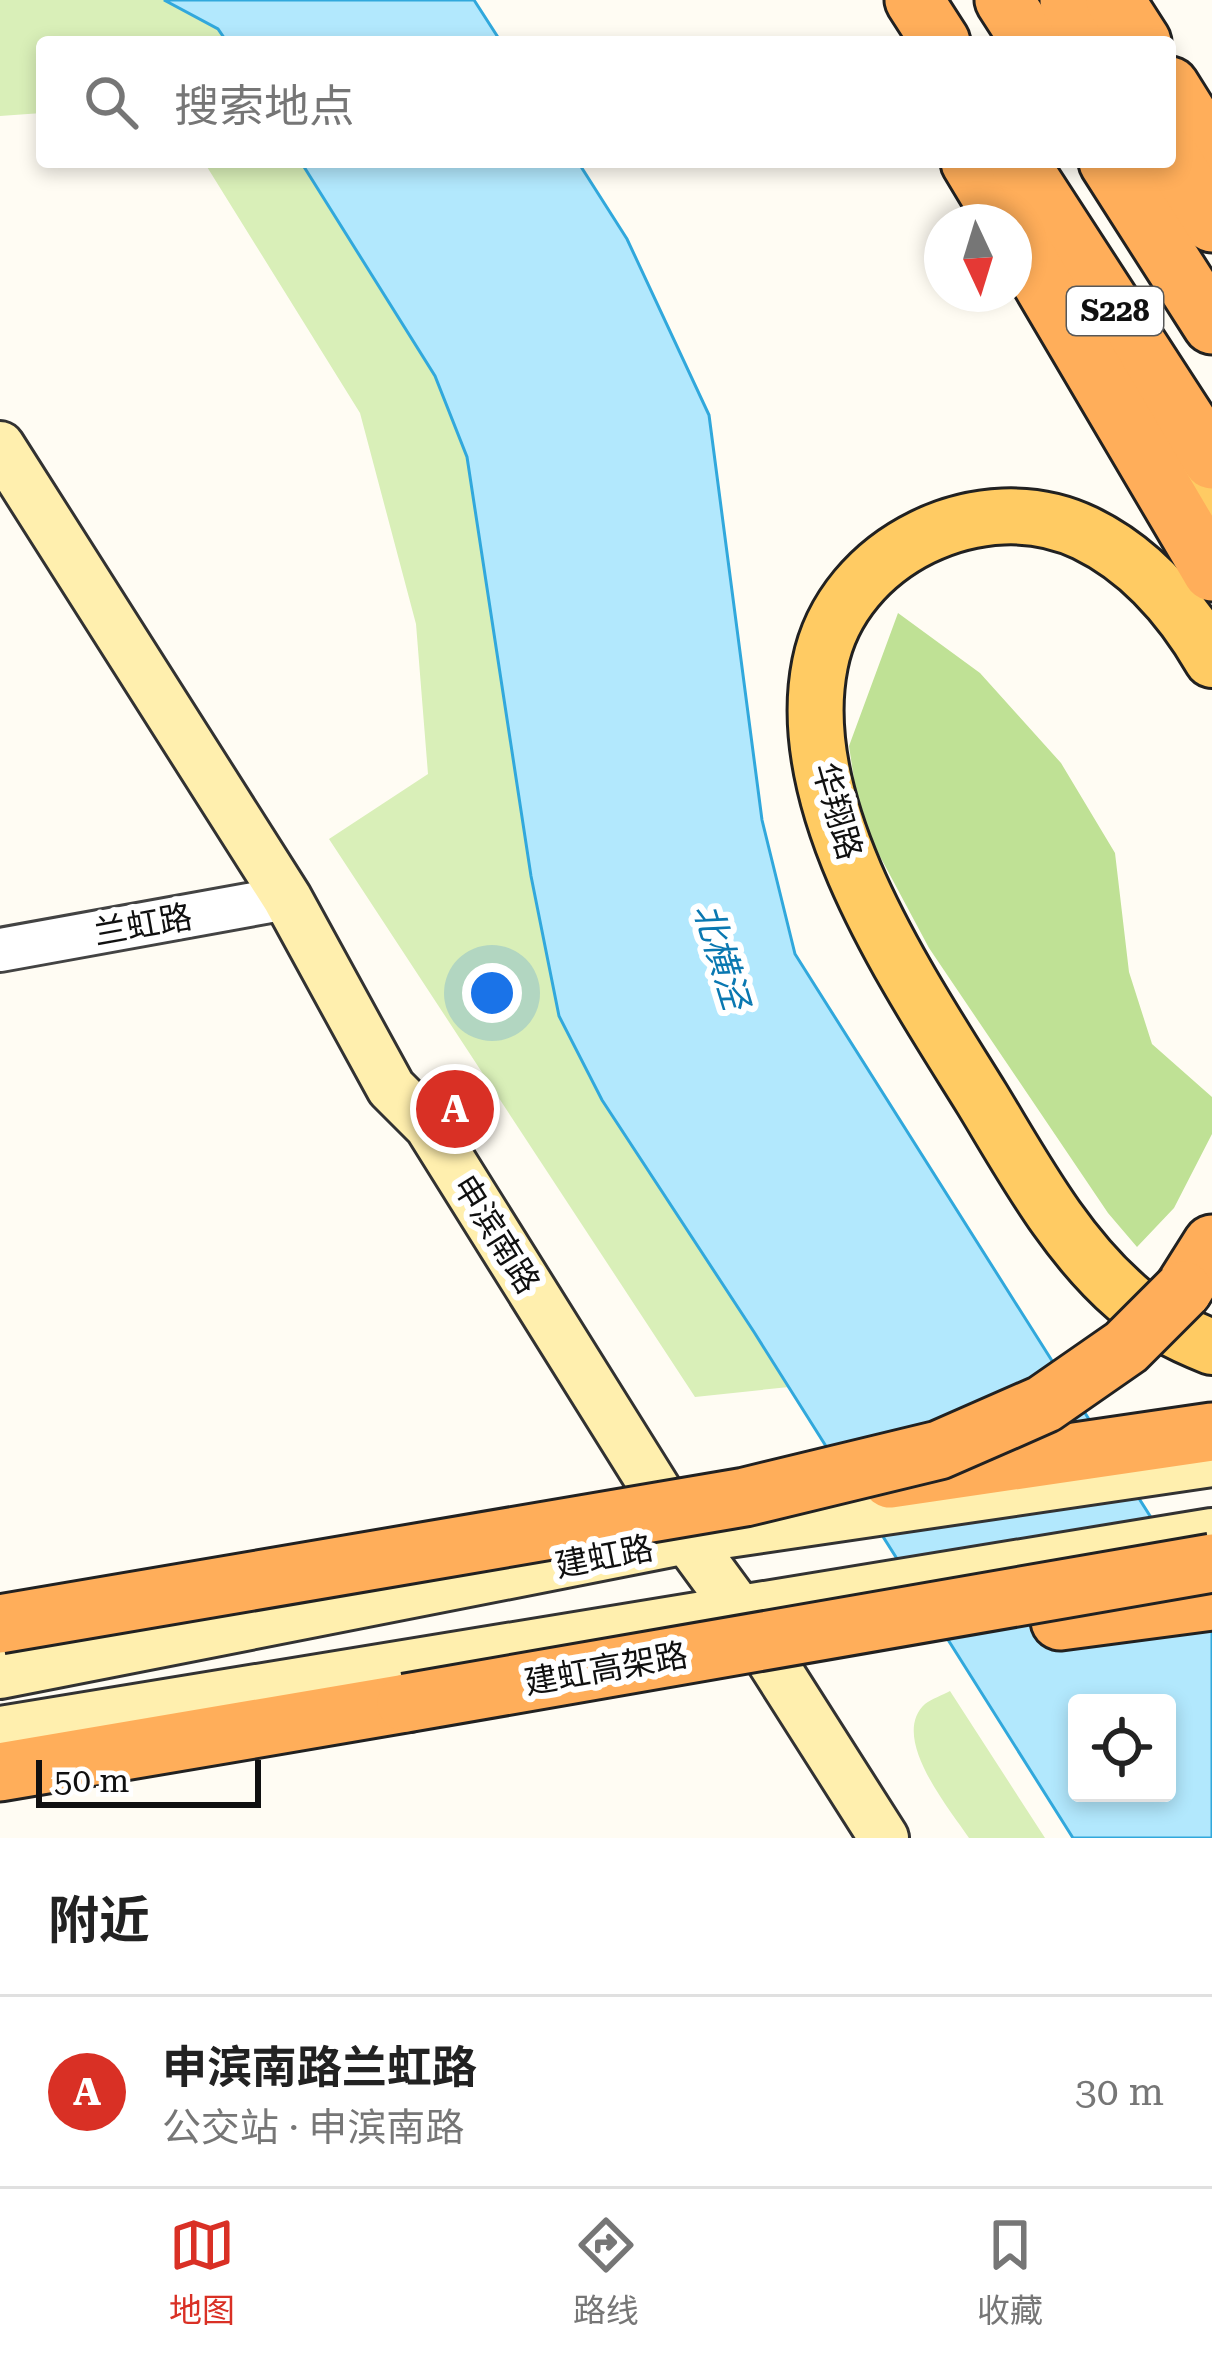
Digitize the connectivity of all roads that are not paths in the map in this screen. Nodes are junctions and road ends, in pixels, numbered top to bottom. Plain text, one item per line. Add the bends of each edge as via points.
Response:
1 (875, 0) edge
2 (901, 0) edge
3 (914, 0) edge
4 (1008, 0) edge
5 (1069, 0) edge
6 (1115, 0) edge
7 (896, 36) edge
8 (923, 36) edge
9 (937, 36) edge
10 (1031, 36) edge
11 (1092, 36) edge
12 (1138, 36) edge
13 (1176, 96) edge
14 (1212, 153) edge
15 (1176, 167) edge
16 (974, 168) edge
17 (1005, 168) edge
18 (1023, 168) edge
19 (1112, 168) edge
20 (1123, 168) edge
21 (995, 204) edge
22 (1212, 224) edge
23 (1032, 272) edge
24 (1212, 301) edge
25 (1212, 325) edge
26 (0, 446) edge
27 (1212, 460) edge
28 (1212, 501) edge
29 (1203, 617) edge
30 (286, 898) junction
31 (0, 950) edge
32 (1202, 1265) edge
33 (1212, 1347) edge
34 (1212, 1432) edge
35 (1212, 1462) edge
36 (745, 1498) junction
37 (1212, 1533) edge
38 (687, 1539) junction
39 (1212, 1563) edge
40 (1212, 1600) edge
41 (739, 1610) junction
42 (0, 1624) edge
43 (0, 1674) edge
44 (406, 1703) junction
45 (0, 1732) edge
46 (0, 1772) edge
47 (884, 1838) edge

1 - 7 highway
2 - 8 main road
3 - 9 highway
4 - 10 highway
5 - 11 highway
6 - 12 highway
13 - 14 highway
15 - 22 highway
16 - 21 highway
17 - 28 main road
18 - 27 highway, S228
19 - 25 highway, S228
20 - 24 main road
23 - 29 highway
26 - 30 main road, 申滨南路
29 - 33 main road, 华翔路 via 1084,532 1033,519 974,519 935,529 860,583 836,619 816,698 824,771 846,851 896,959 1065,1230 1127,1298
30 - 31 street, 兰虹路
30 - 38 main road, 申滨南路 via 391,1088 429,1126
32 - 36 highway, bridge via 1126,1348 1045,1404 939,1450
34 - 36 highway, bridge
35 - 38 main road, 建虹路
36 - 42 highway, bridge
37 - 41 main road
38 - 41 main road, 申滨南路
38 - 43 main road, 建虹路
39 - 44 highway, 建虹高架路, bridge
40 - 44 highway, bridge via 860,1655
41 - 45 main road
41 - 47 main road, 申滨南路
44 - 46 highway, 建虹高架路

